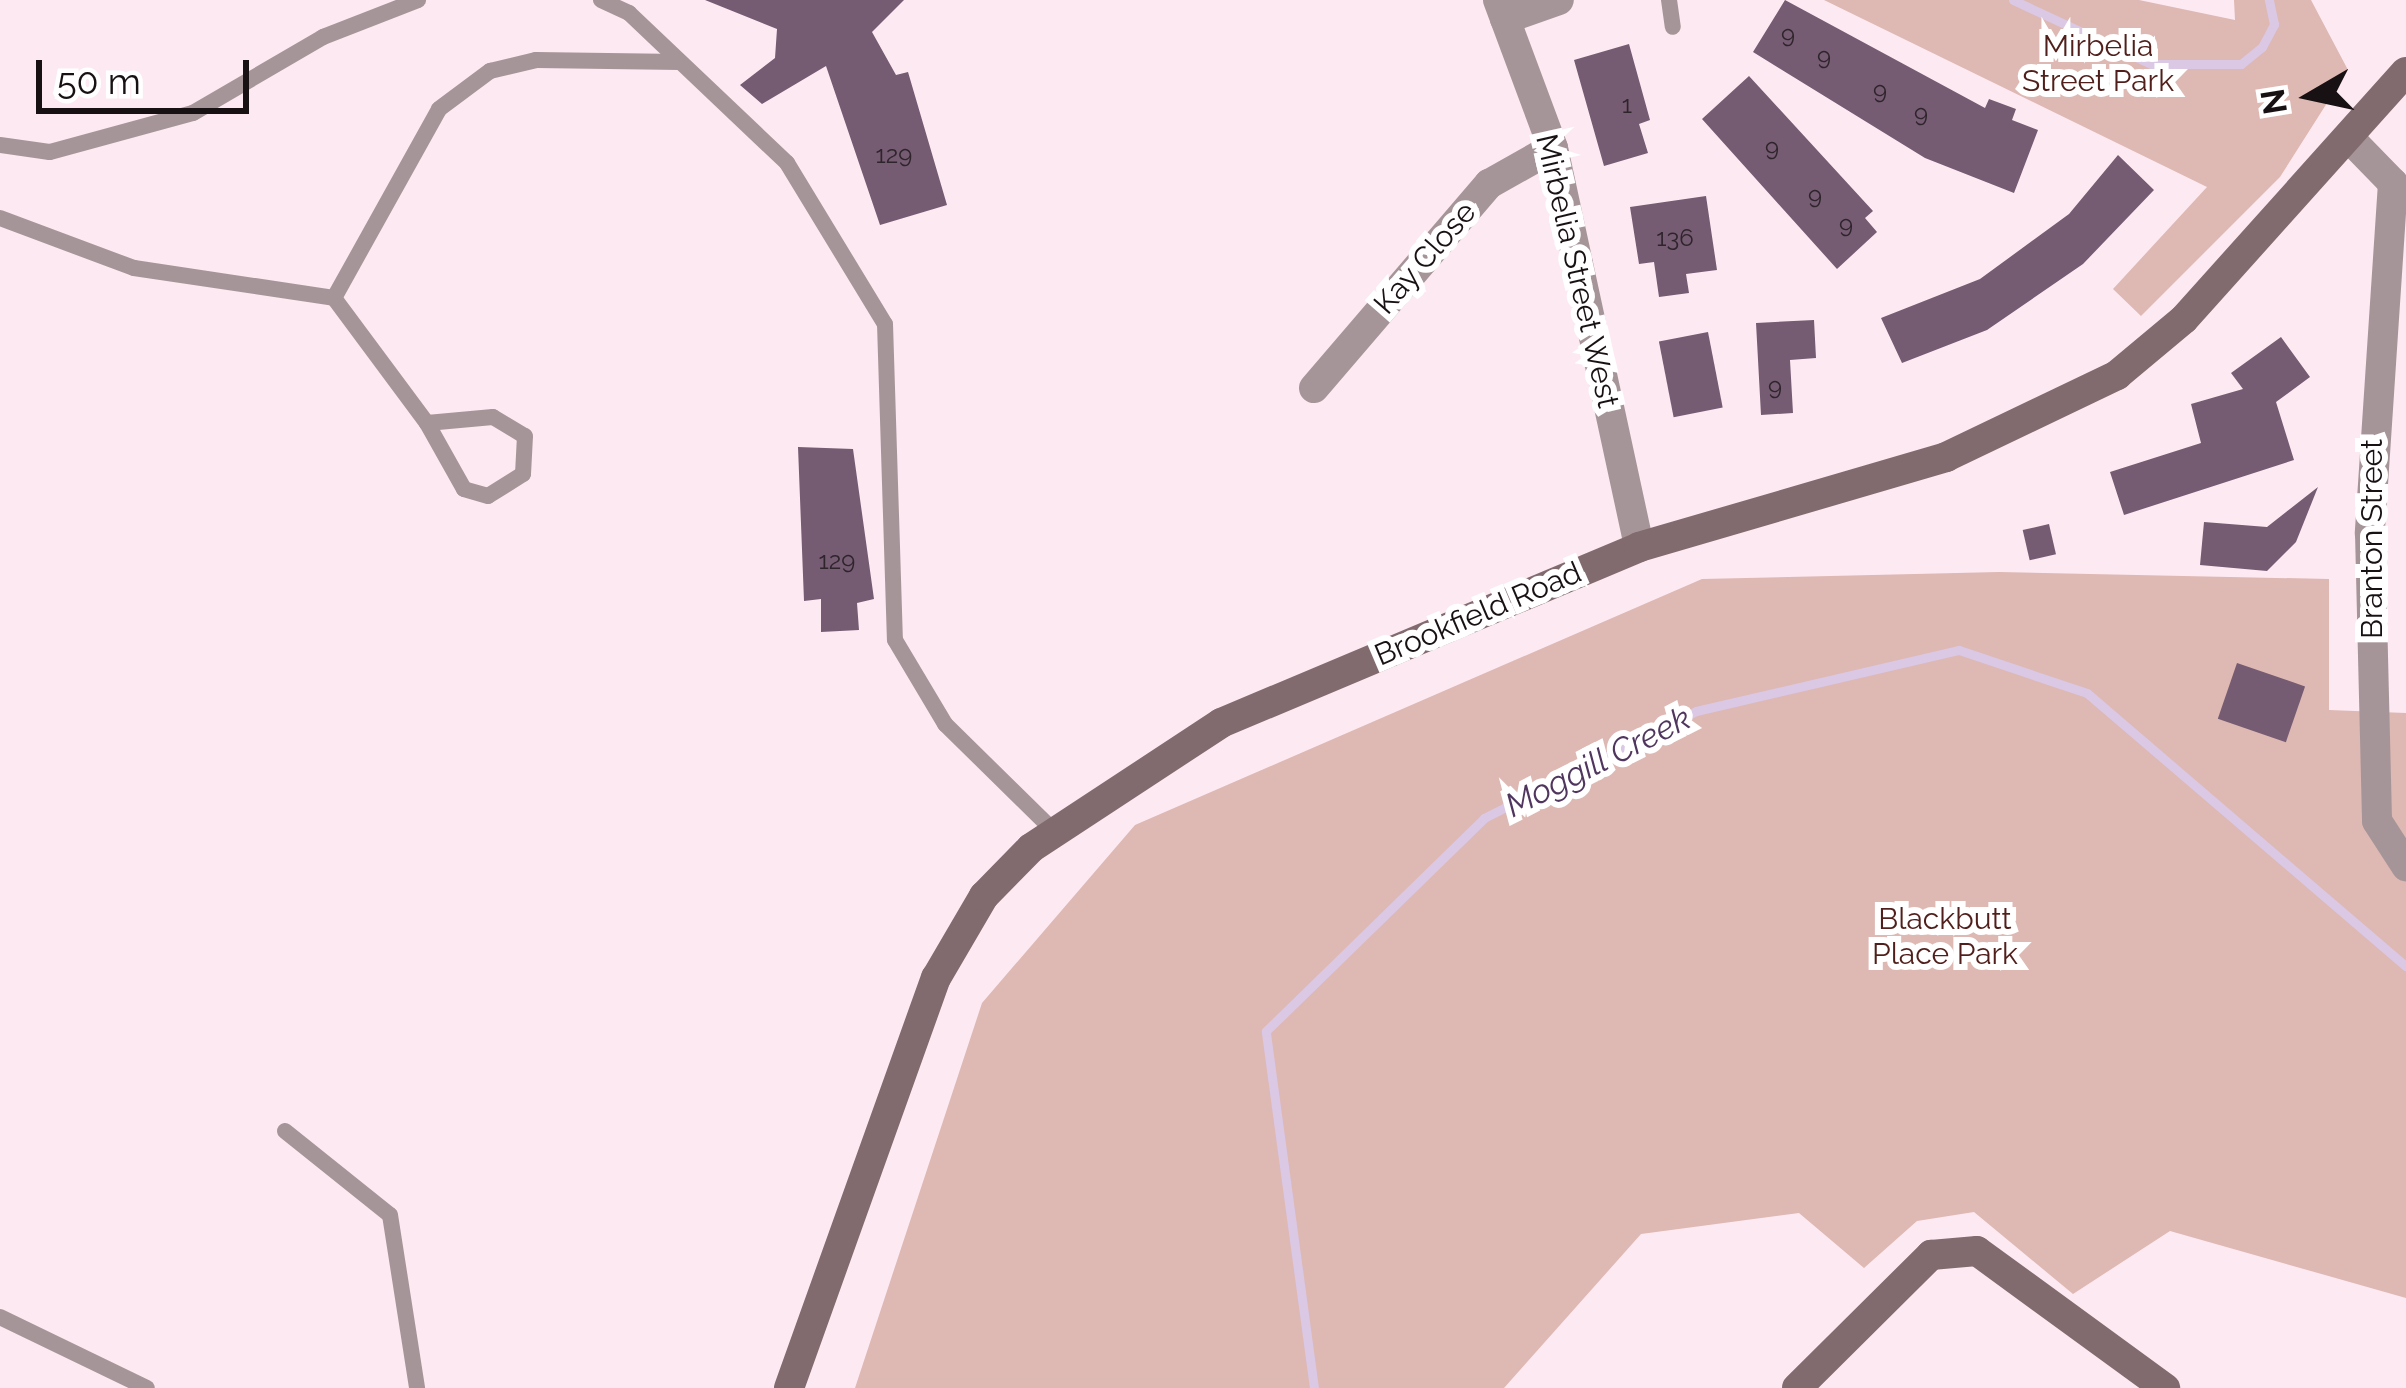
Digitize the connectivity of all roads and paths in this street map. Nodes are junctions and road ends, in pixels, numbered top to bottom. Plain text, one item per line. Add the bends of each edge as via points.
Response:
1 (418, 0) edge
2 (601, 0) edge
3 (1559, 0) edge
4 (1669, 0) edge
5 (1501, 10) edge
6 (1673, 27) dead end
7 (680, 62) junction
8 (2406, 72) edge
9 (2351, 140) junction
10 (0, 145) edge
11 (1553, 148) junction
12 (2400, 190) edge
13 (0, 218) edge
14 (334, 298) junction
15 (1314, 388) dead end
16 (427, 423) junction
17 (1639, 547) junction
18 (2406, 692) edge
19 (2374, 693) junction
20 (1054, 830) junction
21 (2406, 866) edge
22 (286, 1131) dead end
23 (0, 1317) edge
24 (147, 1388) edge
25 (417, 1388) edge
26 (790, 1388) edge
27 (1796, 1388) edge
28 (2165, 1388) edge

1 - 10 lane via 323,37 193,112 50,152
2 - 7 lane
3 - 5 street
4 - 6 lane
5 - 11 street, Mirbelia Street West
7 - 14 lane via 536,60 490,71 439,109
7 - 20 lane via 788,164 885,324 896,640 945,724
8 - 9 main road, Brookfield Road
9 - 12 street, Branton Street via 2387,168
9 - 17 main road, Brookfield Road via 2117,375 1946,457
11 - 15 street, Kay Close via 1490,184
11 - 17 street, Mirbelia Street West
12 - 19 street, Branton Street via 2370,451
13 - 14 lane via 134,268
14 - 16 lane
16 - 16 lane via 493,417 525,436 523,474 488,496 464,489
17 - 20 main road, Brookfield Road via 1221,723
18 - 19 street
19 - 21 street, Branton Street via 2377,821
20 - 26 main road, Brookfield Road via 984,896 936,977
22 - 25 lane via 390,1215
23 - 24 lane
27 - 28 main road via 1930,1255 1977,1251

